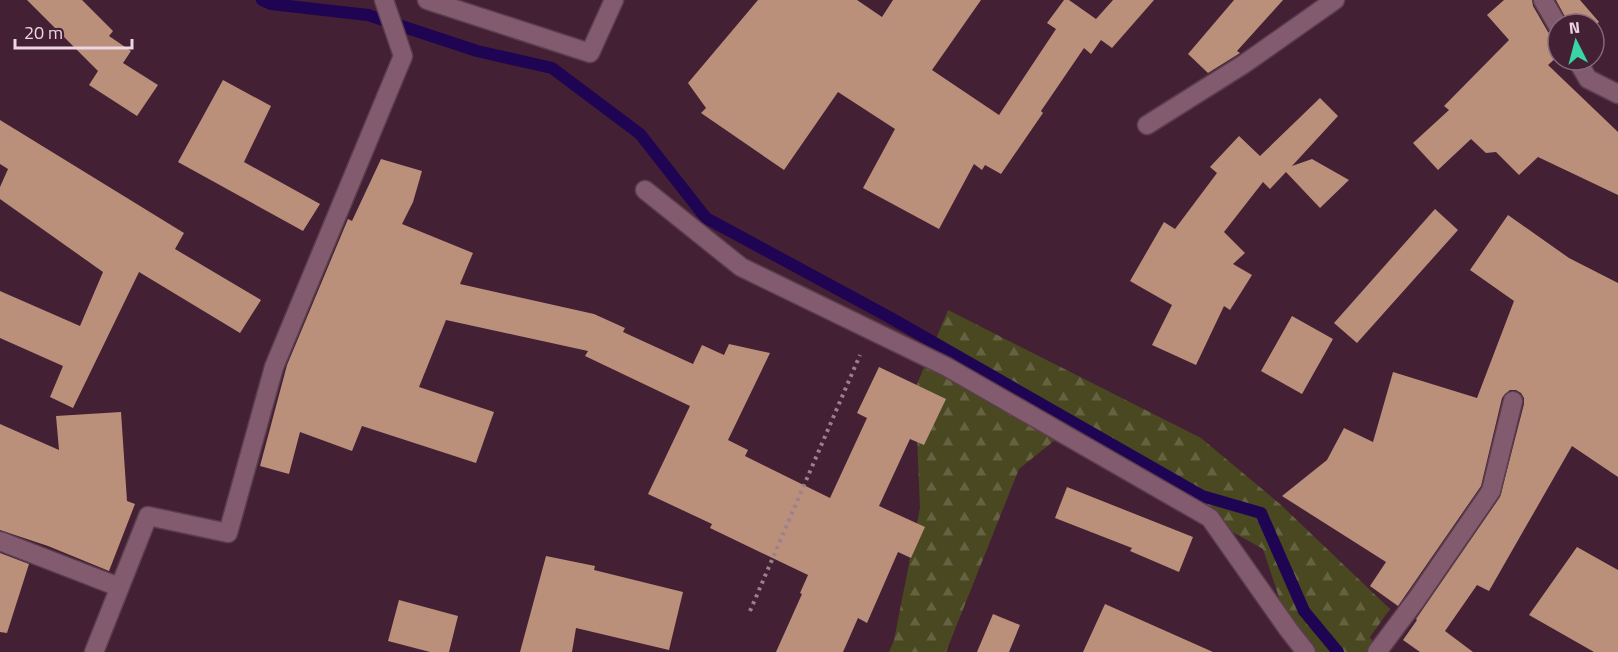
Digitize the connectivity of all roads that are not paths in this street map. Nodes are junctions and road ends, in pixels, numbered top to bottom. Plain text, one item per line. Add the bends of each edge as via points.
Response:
1 (384, 0) edge
2 (427, 0) edge
3 (614, 0) edge
4 (1335, 0) edge
5 (1584, 72) edge
6 (1618, 94) edge
7 (1147, 125) dead end
8 (645, 190) dead end
9 (1513, 401) dead end
10 (0, 541) edge
11 (119, 587) junction
12 (94, 652) edge
13 (1306, 652) edge
14 (1377, 652) edge

1 - 11 street via 403,56 274,367 228,533 148,516
2 - 3 street via 590,53
4 - 7 street
5 - 6 street via 1588,79
8 - 13 street via 741,267 947,367 1210,518
9 - 14 street via 1491,491
10 - 11 street
11 - 12 street

